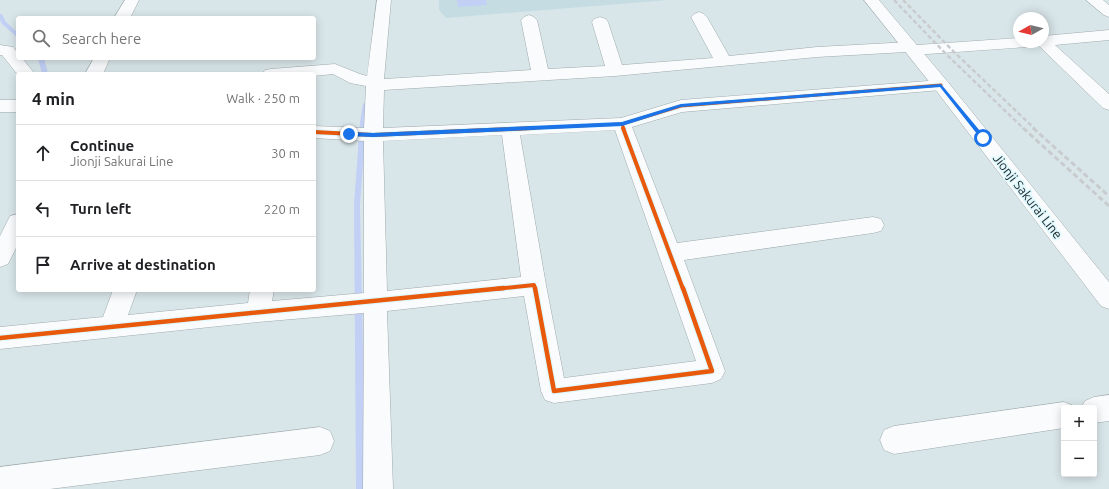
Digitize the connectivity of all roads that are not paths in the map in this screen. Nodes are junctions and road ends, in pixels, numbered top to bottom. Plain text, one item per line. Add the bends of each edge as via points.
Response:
1 (132, 0) edge
2 (384, 0) edge
3 (871, 0) edge
4 (1093, 0) edge
5 (1109, 12) edge
6 (123, 16) edge
7 (699, 17) dead end
8 (529, 20) dead end
9 (600, 22) dead end
10 (1109, 34) edge
11 (1049, 40) edge
12 (1013, 43) edge
13 (1049, 47) edge
14 (912, 49) junction
15 (0, 50) edge
16 (101, 60) edge
17 (723, 61) junction
18 (615, 71) junction
19 (24, 72) edge
20 (95, 72) edge
21 (297, 72) edge
22 (541, 75) junction
23 (370, 82) junction
24 (941, 86) junction
25 (1109, 104) edge
26 (0, 106) edge
27 (16, 106) edge
28 (622, 124) junction
29 (510, 129) junction
30 (316, 132) edge
31 (363, 135) junction
32 (873, 225) dead end
33 (16, 226) edge
34 (670, 253) junction
35 (0, 258) edge
36 (534, 285) junction
37 (124, 292) edge
38 (1109, 299) edge
39 (260, 301) edge
40 (364, 303) junction
41 (112, 327) junction
42 (0, 338) edge
43 (1109, 408) edge
44 (1097, 410) edge
45 (1061, 415) edge
46 (894, 440) dead end
47 (320, 441) dead end
48 (0, 481) edge
49 (378, 489) edge

1 - 6 street
2 - 23 street
3 - 14 street, Jionji Sakurai Line
4 - 5 street
7 - 17 street
8 - 22 street
9 - 18 street
10 - 11 street
12 - 14 street
13 - 25 street
14 - 17 street via 817,52
14 - 24 street, Jionji Sakurai Line
15 - 19 street via 8,50
16 - 20 street
17 - 18 street
18 - 22 street
21 - 23 street via 335,69
22 - 23 street
23 - 31 street
24 - 28 street via 681,106
24 - 38 street, Jionji Sakurai Line
26 - 27 street
28 - 29 street
28 - 34 street
29 - 31 street
29 - 36 street
30 - 31 street
31 - 40 street
32 - 34 street
33 - 35 street
34 - 36 street via 712,371 554,391
36 - 40 street
37 - 41 street
39 - 40 street
39 - 41 street
40 - 49 street
41 - 42 street
43 - 44 street
45 - 46 street
47 - 48 street

